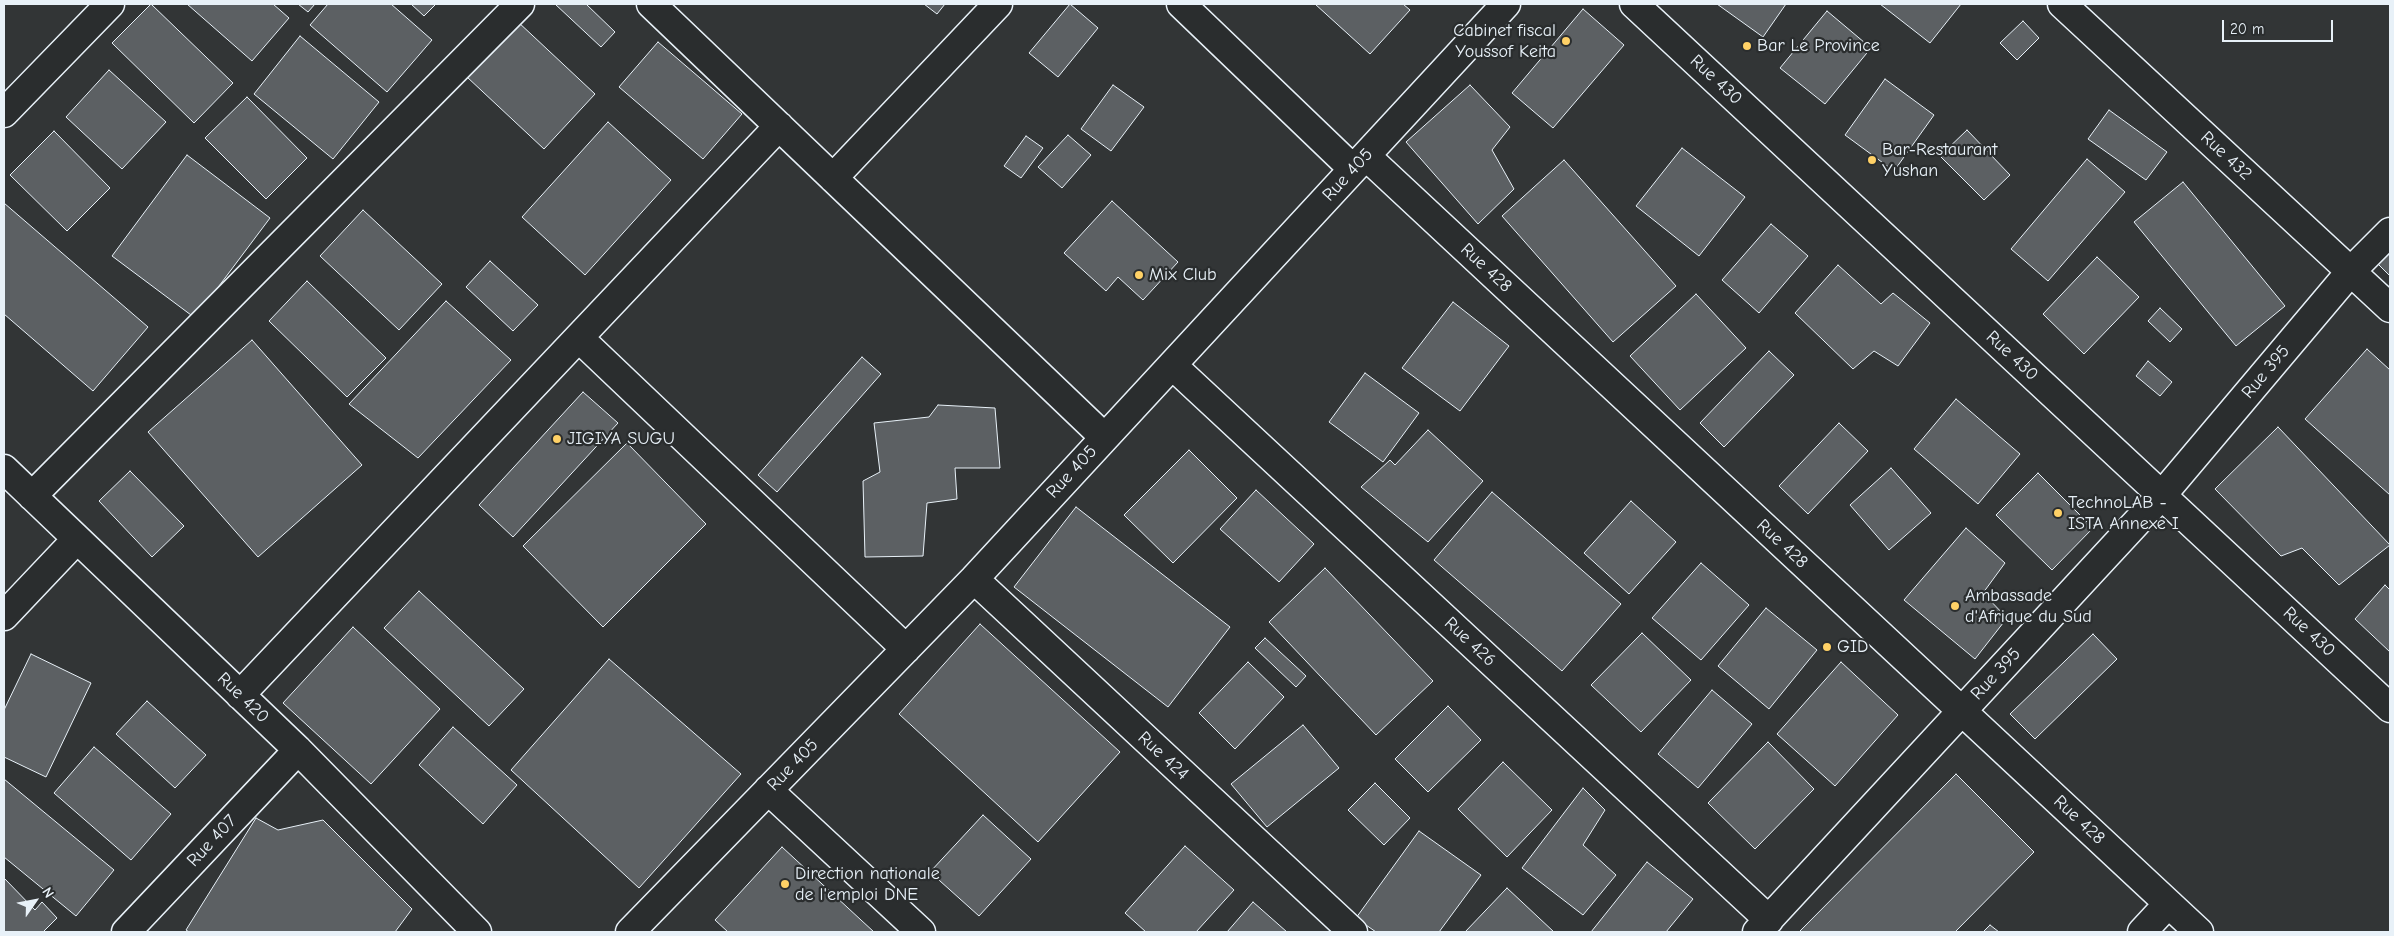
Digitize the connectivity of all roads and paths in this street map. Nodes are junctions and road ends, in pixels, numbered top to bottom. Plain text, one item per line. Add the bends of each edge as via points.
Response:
1 (110, 4) edge
2 (520, 4) edge
3 (651, 4) edge
4 (998, 4) edge
5 (1181, 4) edge
6 (1506, 4) edge
7 (1634, 4) edge
8 (2062, 4) edge
9 (4, 113) edge
10 (779, 126) junction
11 (1359, 162) junction
12 (833, 178) junction
13 (2390, 232) edge
14 (2351, 271) junction
15 (2390, 308) edge
16 (579, 338) junction
17 (1172, 365) junction
18 (1104, 437) junction
19 (4, 469) edge
20 (2162, 495) junction
21 (32, 496) junction
22 (77, 539) junction
23 (974, 579) junction
24 (4, 616) edge
25 (906, 649) junction
26 (240, 695) junction
27 (2390, 708) edge
28 (1962, 711) junction
29 (298, 750) junction
30 (768, 790) junction
31 (2168, 904) junction
32 (1763, 926) edge
33 (126, 932) edge
34 (477, 932) edge
35 (630, 932) edge
36 (920, 932) edge
37 (1353, 932) edge
38 (2142, 932) edge
39 (2199, 932) edge

1 - 9 street
2 - 21 street
3 - 10 street
4 - 12 street
5 - 11 street, Rue 428
6 - 11 street, Rue 405
7 - 20 street, Rue 430
8 - 14 street, Rue 432
10 - 12 street
10 - 16 street
11 - 17 street, Rue 405
11 - 28 street, Rue 428
12 - 18 street
13 - 14 street, Rue 395
14 - 15 street, Rue 432
14 - 20 street, Rue 395
16 - 25 street
16 - 26 street
17 - 18 street, Rue 405
17 - 32 street, Rue 426
18 - 23 street, Rue 405
19 - 21 street, Rue 420
20 - 27 street, Rue 430
20 - 28 street, Rue 395
21 - 22 street, Rue 420
22 - 24 street
22 - 26 street, Rue 420
23 - 25 street, Rue 405
23 - 37 street, Rue 424
25 - 30 street, Rue 405
26 - 29 street, Rue 420
28 - 31 street, Rue 428
28 - 32 street, Rue 395
29 - 33 street, Rue 407
29 - 34 street, Rue 420
30 - 35 street, Rue 405
30 - 36 street
31 - 38 street
31 - 39 street, Rue 428

